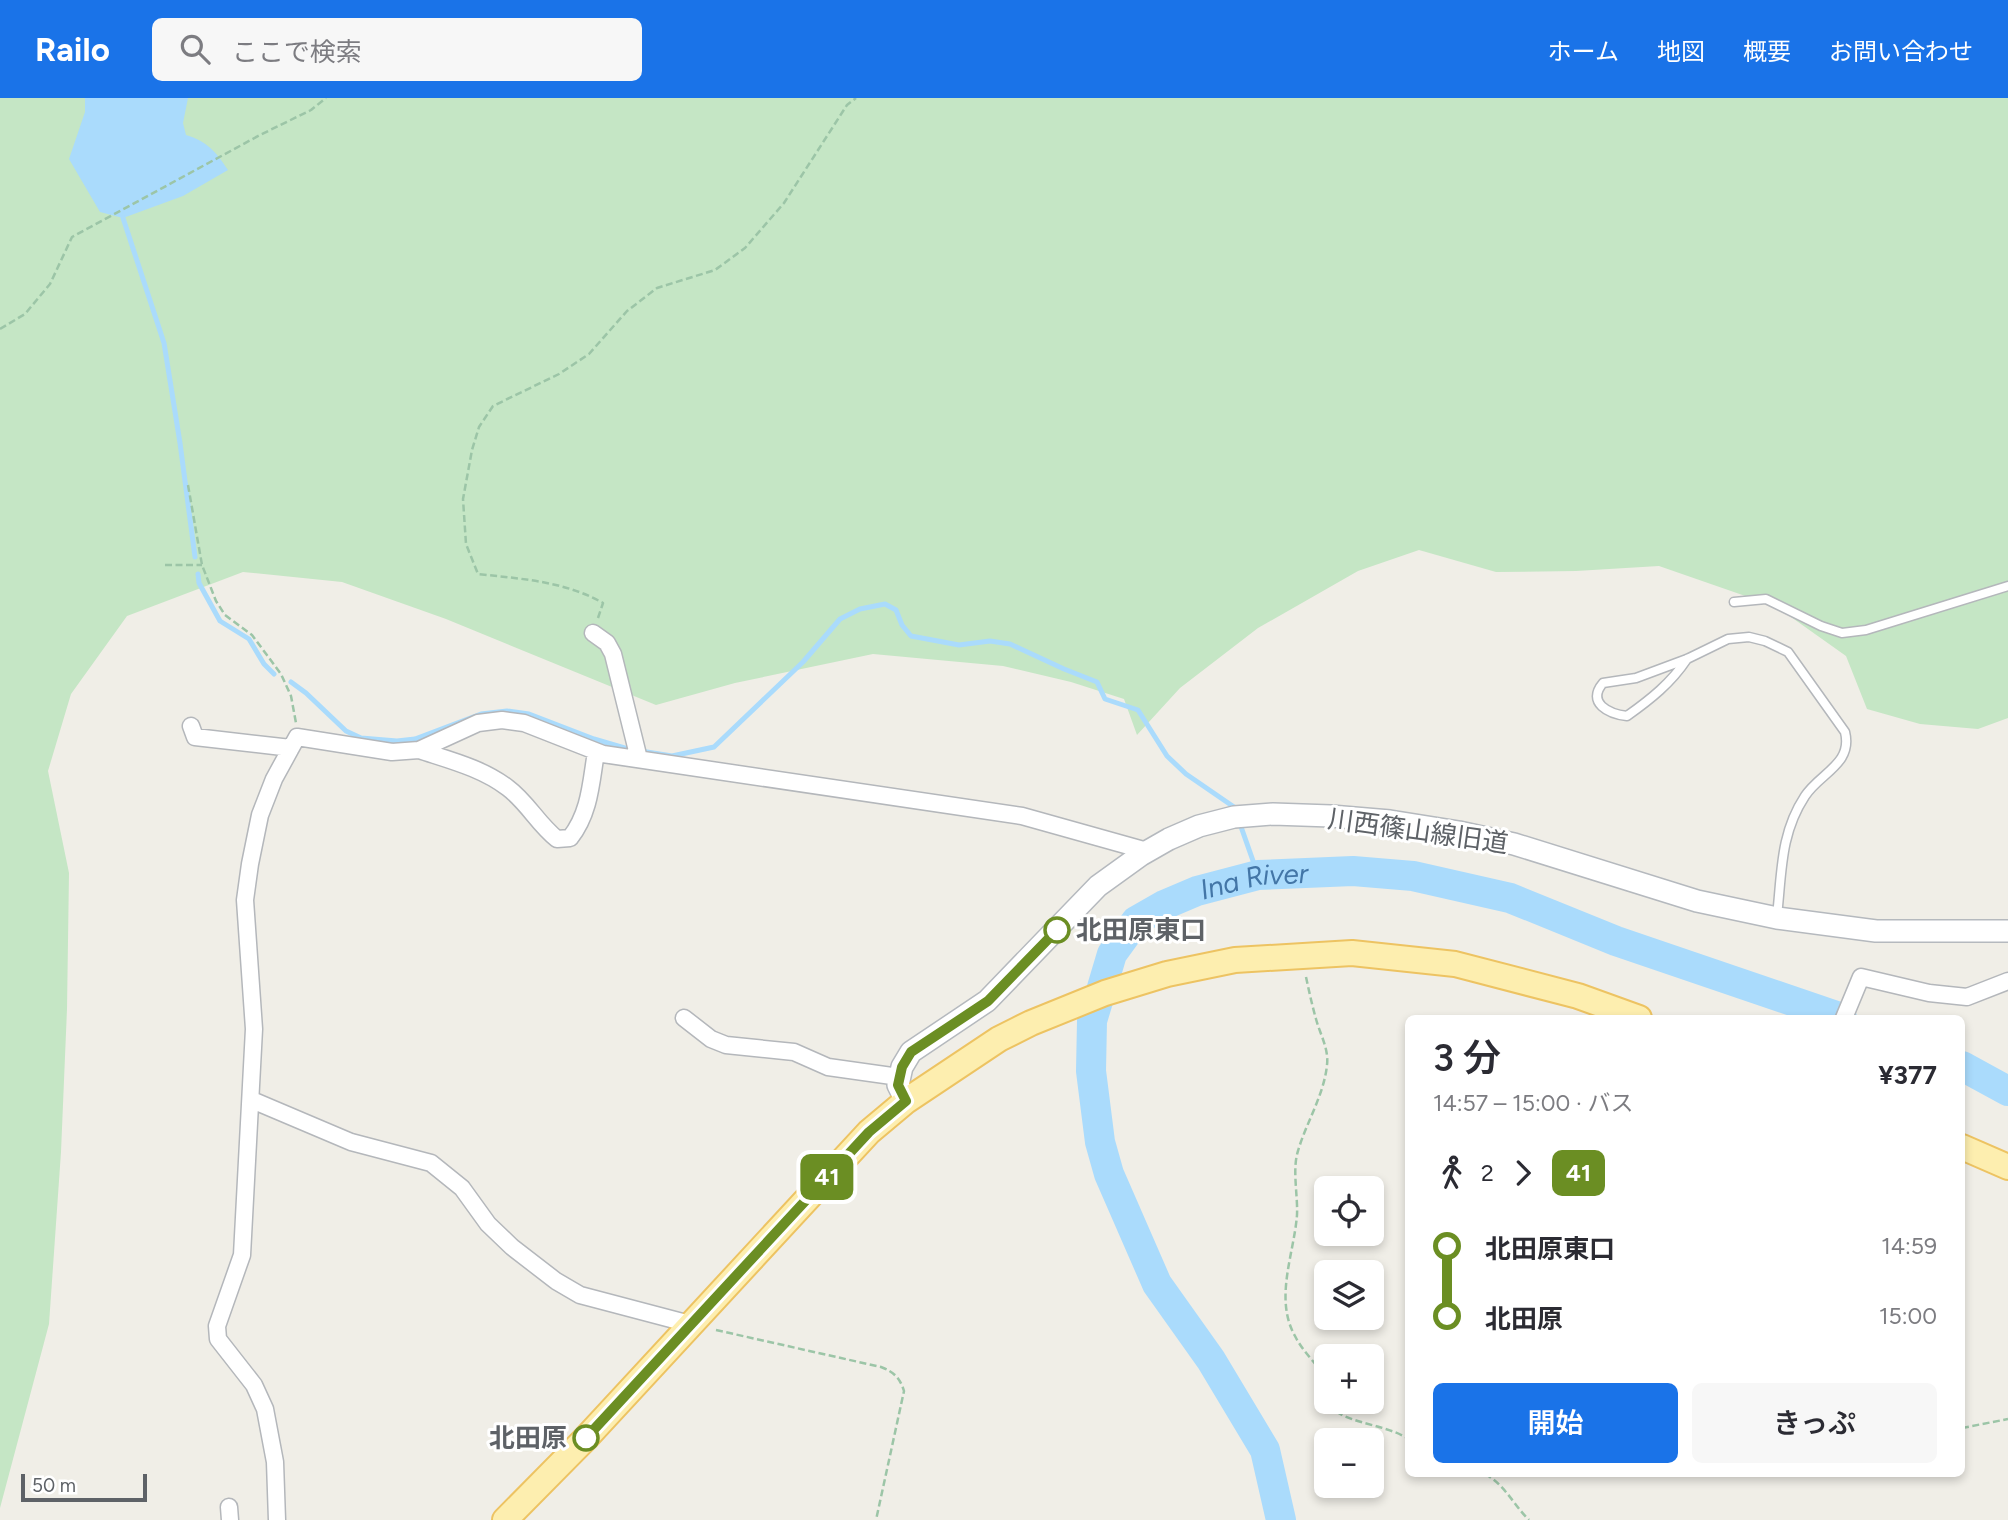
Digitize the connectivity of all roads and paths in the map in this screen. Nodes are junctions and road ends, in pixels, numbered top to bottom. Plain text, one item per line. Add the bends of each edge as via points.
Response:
1 (326, 98) edge
2 (856, 98) edge
3 (0, 329) edge
4 (188, 485) dead end
5 (166, 565) dead end
6 (202, 565) junction
7 (2008, 586) edge
8 (1734, 602) dead end
9 (593, 633) joint
10 (1687, 659) junction
11 (191, 726) dead end
12 (294, 742) junction
13 (419, 750) junction
14 (596, 752) junction
15 (637, 753) junction
16 (1147, 851) junction
17 (1777, 918) junction
18 (2008, 932) edge
19 (1306, 977) dead end
20 (2008, 981) edge
21 (1631, 1015) edge
22 (1845, 1015) edge
23 (684, 1018) dead end
24 (899, 1077) junction
25 (252, 1100) junction
26 (906, 1101) junction
27 (1965, 1148) edge
28 (2008, 1167) edge
29 (690, 1324) junction
30 (1314, 1361) edge
31 (1339, 1414) edge
32 (2008, 1419) edge
33 (1965, 1427) edge
34 (1405, 1437) edge
35 (1489, 1477) edge
36 (277, 1520) edge
37 (505, 1520) edge
38 (876, 1520) edge
39 (1529, 1520) edge

1 - 3 path via 72,237 50,284 25,314
2 - 9 path via 784,203 745,248 715,270 657,288 627,311 589,354 493,406 479,427 463,499 466,544 478,574 582,591 603,603
4 - 6 path
5 - 6 path
6 - 12 path via 225,615 252,635 287,686 292,696
7 - 8 lane via 1866,631 1842,633 1766,599
9 - 15 street via 613,654
10 - 10 lane via 1658,694 1627,716 1601,708 1597,690 1603,683 1636,678
10 - 17 lane via 1728,639 1765,641 1788,652 1845,732 1848,744 1839,764 1808,791 1794,812 1785,838
11 - 12 street via 195,737
12 - 13 street via 392,752
12 - 25 street via 260,815 245,900 254,1029
13 - 14 street via 478,723 502,720 524,723
13 - 14 street via 480,771 509,789 557,839 570,838 587,809
14 - 15 street
15 - 16 street via 1022,817
16 - 17 street, 川西篠山線旧道 via 1234,817 1273,814 1390,821 1514,844 1697,901
16 - 24 street, 川西篠山線旧道 via 1098,886 988,1001 911,1052
17 - 18 street, 川西篠山線旧道 via 1876,931
19 - 30 path via 1328,1064 1296,1155 1298,1194 1287,1318
20 - 22 street via 1967,997 1861,977
21 - 26 main road via 1578,996 1455,964 1352,953 1235,960 1105,993 1031,1023
23 - 24 street via 726,1045 794,1052 828,1067
24 - 26 street
25 - 29 street via 351,1142 431,1163 462,1188 512,1247 556,1281 580,1295
25 - 36 street via 242,1255 217,1326 218,1339 254,1385 265,1409 275,1462
26 - 29 main road via 869,1132
27 - 28 main road
29 - 37 main road
29 - 38 path via 881,1367 900,1380 904,1391
31 - 34 path
32 - 33 path
35 - 39 path

